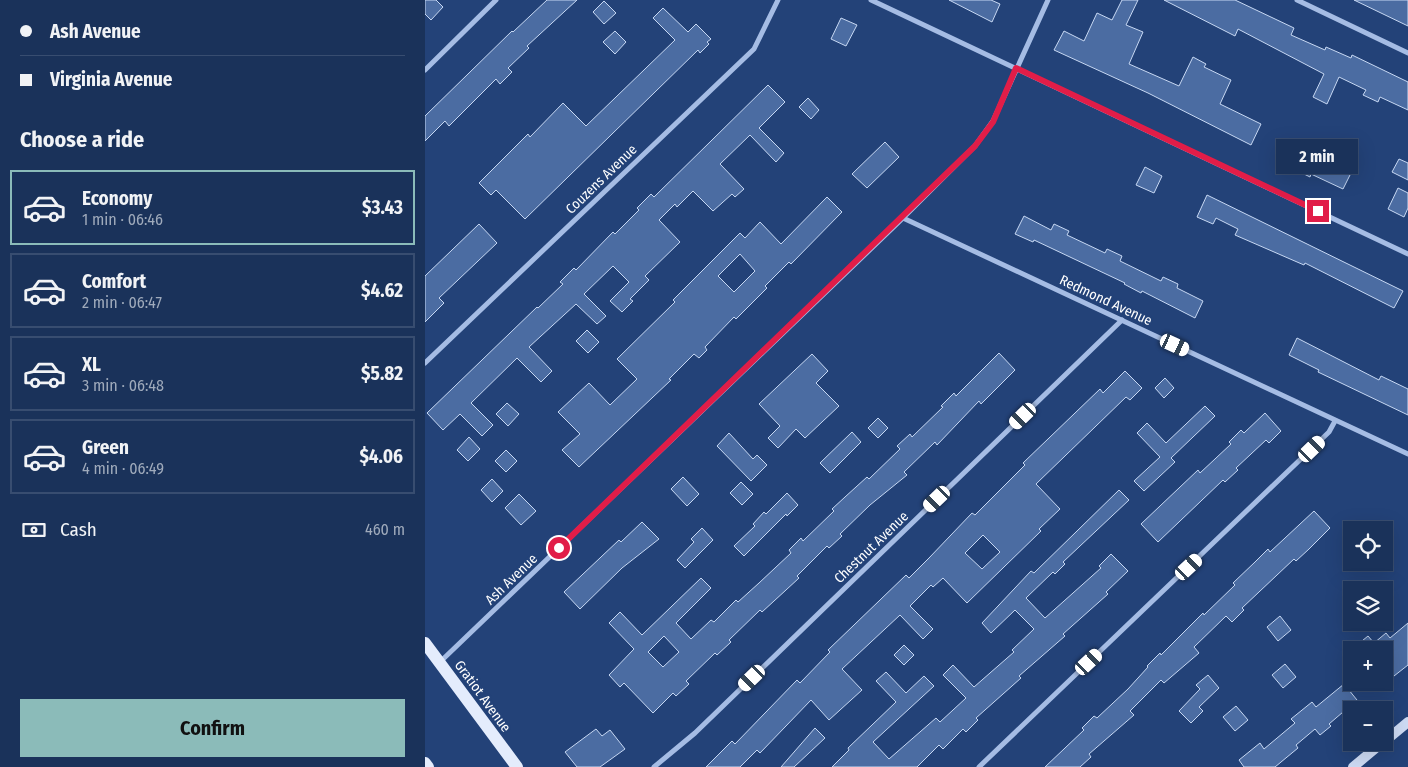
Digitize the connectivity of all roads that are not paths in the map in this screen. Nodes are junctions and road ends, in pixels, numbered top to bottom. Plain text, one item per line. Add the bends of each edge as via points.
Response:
1 (496, 0) edge
2 (777, 0) edge
3 (871, 0) edge
4 (1048, 0) edge
5 (1297, 0) edge
6 (1408, 53) edge
7 (1016, 68) junction
8 (425, 70) edge
9 (903, 218) junction
10 (1408, 254) edge
11 (1122, 320) junction
12 (425, 363) edge
13 (1335, 421) junction
14 (1408, 454) edge
15 (425, 643) edge
16 (439, 662) junction
17 (1408, 722) edge
18 (1393, 734) edge
19 (1372, 751) edge
20 (425, 763) edge
21 (428, 767) edge
22 (517, 767) edge
23 (654, 767) edge
24 (979, 767) edge
25 (1353, 767) edge

1 - 8 street
2 - 12 street, Couzens Avenue via 754,49
3 - 7 street
4 - 7 street, Ash Avenue
5 - 6 street
7 - 9 street, Ash Avenue via 993,122 975,146
7 - 10 street
9 - 11 street, Redmond Avenue
9 - 16 street, Ash Avenue
11 - 13 street, Redmond Avenue
11 - 23 street, Chestnut Avenue via 695,733
13 - 14 street, Redmond Avenue
13 - 24 street via 1329,432
15 - 16 main road, Gratiot Avenue
16 - 22 main road, Gratiot Avenue
17 - 18 street
19 - 25 street
20 - 21 main road

